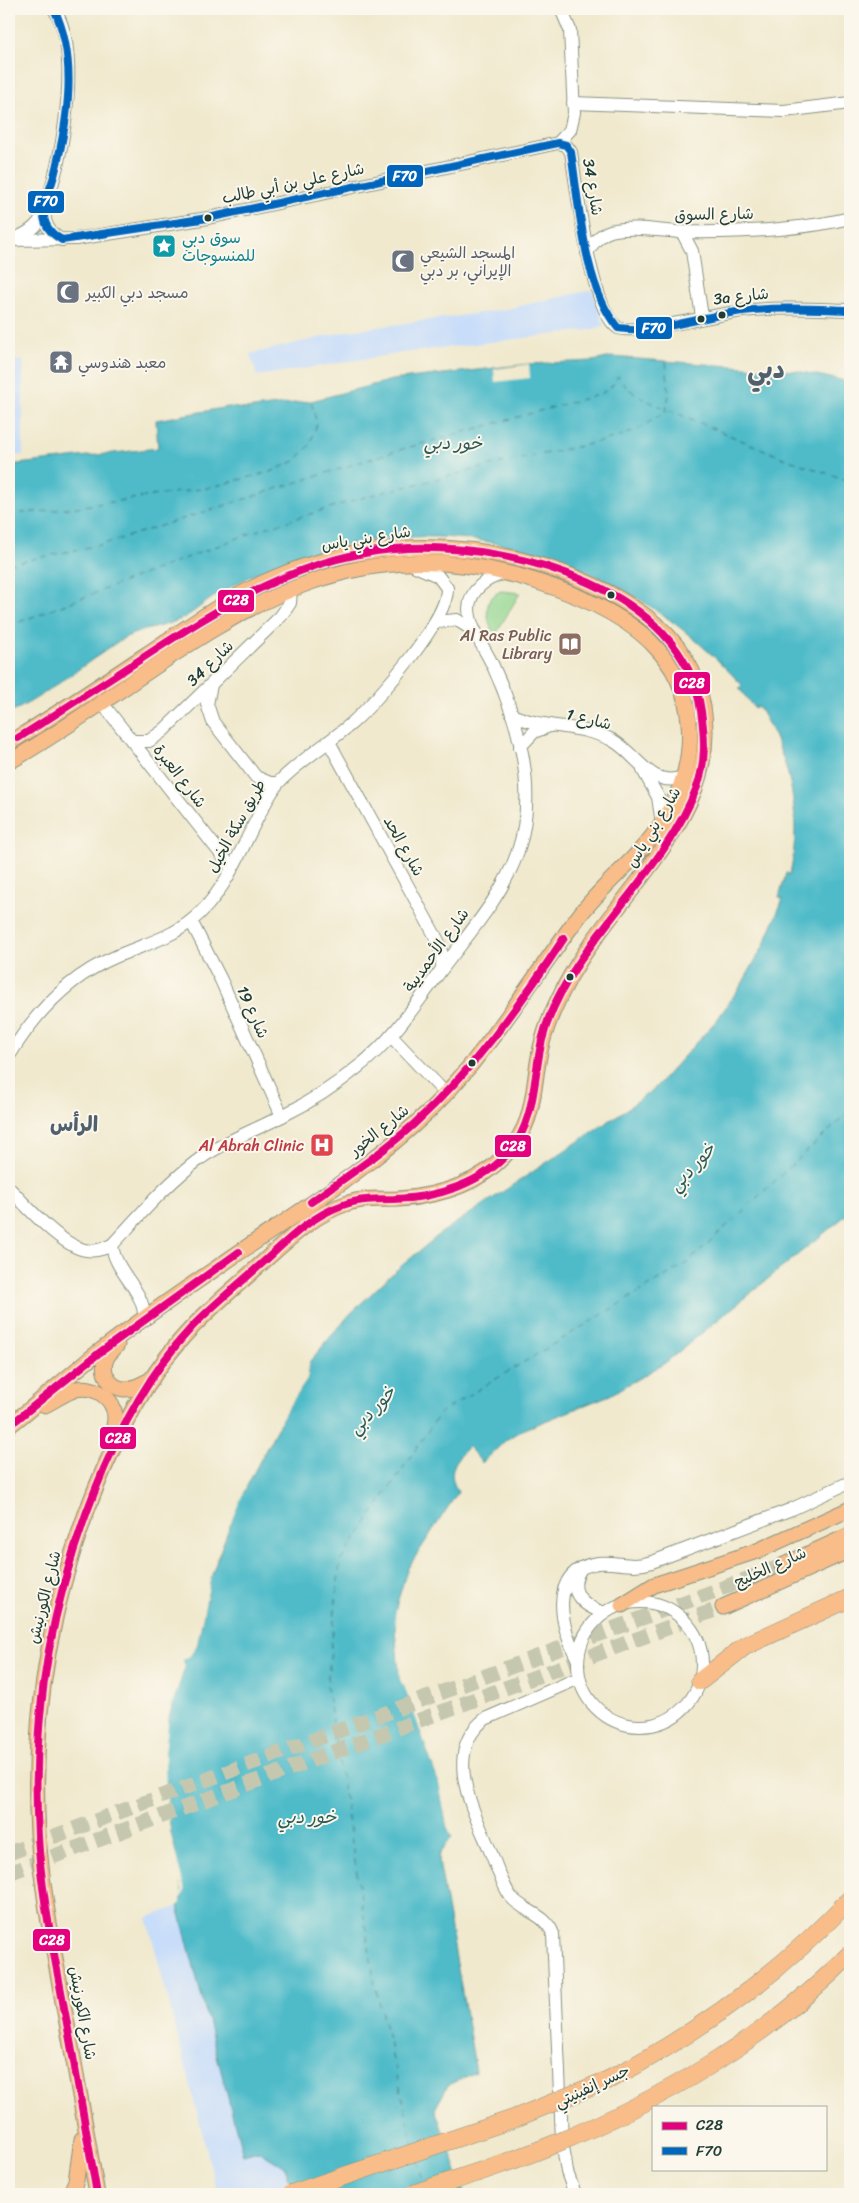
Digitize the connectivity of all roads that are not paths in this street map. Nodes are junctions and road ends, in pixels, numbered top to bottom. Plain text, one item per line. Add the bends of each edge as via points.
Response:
1 (54, 9) edge
2 (561, 9) edge
3 (573, 103) junction
4 (850, 104) edge
5 (558, 143) junction
6 (45, 207) junction
7 (850, 218) edge
8 (682, 232) junction
9 (9, 240) edge
10 (62, 240) junction
11 (587, 253) junction
12 (850, 310) edge
13 (702, 317) junction
14 (637, 329) joint
15 (408, 564) junction
16 (515, 574) junction
17 (291, 588) junction
18 (436, 622) junction
19 (476, 632) junction
20 (211, 685) junction
21 (102, 703) junction
22 (512, 715) junction
23 (550, 726) junction
24 (132, 741) junction
25 (329, 742) junction
26 (9, 744) edge
27 (520, 747) junction
28 (9, 762) edge
29 (642, 765) junction
30 (685, 776) junction
31 (278, 783) junction
32 (662, 823) junction
33 (232, 868) junction
34 (595, 897) junction
35 (614, 914) junction
36 (191, 921) junction
37 (442, 968) junction
38 (391, 1036) junction
39 (9, 1056) edge
40 (446, 1094) junction
41 (282, 1116) junction
42 (9, 1188) edge
43 (112, 1244) junction
44 (95, 1251) junction
45 (115, 1260) junction
46 (140, 1297) junction
47 (164, 1305) junction
48 (139, 1322) junction
49 (152, 1379) junction
50 (11, 1424) edge
51 (102, 1475) junction
52 (850, 1482) edge
53 (850, 1509) edge
54 (850, 1535) edge
55 (850, 1551) edge
56 (782, 1566) tunnel mouth
57 (580, 1570) junction
58 (850, 1591) edge
59 (850, 1598) edge
60 (622, 1605) junction
61 (723, 1607) tunnel mouth
62 (605, 1613) junction
63 (818, 1613) junction
64 (578, 1661) junction
65 (579, 1678) junction
66 (700, 1681) junction
67 (850, 1900) edge
68 (850, 1954) edge
69 (85, 2123) junction
70 (96, 2187) edge
71 (70, 2194) edge
72 (105, 2194) edge
73 (291, 2194) edge
74 (413, 2194) edge
75 (574, 2194) edge

1 - 6 street, شارع علي بن أبي طالب via 66,45 68,84 61,151
2 - 3 street via 570,30
3 - 4 street via 784,111
3 - 5 street via 570,130
5 - 10 street, شارع علي بن أبي طالب via 208,218
5 - 11 street, شارع 34 via 566,145 571,152
6 - 9 street, شارع علي بن أبي طالب via 34,227
6 - 10 street, شارع علي بن أبي طالب via 46,224 52,234
7 - 8 street, شارع السوق via 796,228
8 - 11 street, شارع السوق via 616,230 601,236
8 - 13 street via 692,251
9 - 10 street, شارع علي بن أبي طالب
11 - 14 street, شارع 34 via 609,320 624,330
12 - 13 street, 3a شارع via 781,308
13 - 14 street, 3a شارع
15 - 16 main road, شارع بني ياس via 462,565
15 - 17 main road, شارع بني ياس via 343,571
15 - 18 street, طريق سكة الخيل via 438,576 447,588 445,603
16 - 19 street, شارع الأحمديية via 490,578 472,596 469,608
16 - 30 main road, شارع بني ياس via 603,609 632,626 657,648 679,682 687,706 690,724
17 - 20 street, شارع 34 via 286,610
17 - 21 main road, شارع بني ياس via 230,618
18 - 19 street via 458,620
18 - 25 street, طريق سكة الخيل via 372,703
19 - 22 street, شارع الأحمديية
20 - 24 street, شارع 34 via 157,737
20 - 31 street via 207,704 213,722 256,777
21 - 24 street, شارع العبرة
21 - 28 main road, شارع بني ياس
22 - 23 street, شارع 1
22 - 27 street, شارع الأحمديية
23 - 27 street, شارع 1 via 534,732
23 - 29 street, شارع 1 via 602,736 621,746
24 - 33 street, شارع العبرة
25 - 31 street, طريق سكة الخيل
25 - 37 street, شارع الحد via 438,941
26 - 35 main road, شارع بني ياس via 208,613 276,577 313,564 389,549 428,547 495,554 542,566 614,596 664,631 691,669 705,712 705,758 690,802 653,864
27 - 37 street, شارع الأحمديية via 527,806 518,851 490,904
29 - 30 street, شارع 1 via 647,772 661,779
29 - 32 street, شارع 1 via 658,797
30 - 32 main road, شارع الخور
31 - 33 street, طريق سكة الخيل
32 - 34 main road, شارع الخور via 635,858
33 - 36 street, طريق سكة الخيل via 214,898
34 - 35 main road
34 - 40 main road, شارع الخور via 498,1031
35 - 49 main road, شارع بني ياس via 588,948 563,990 542,1040 530,1116 522,1134 504,1157 472,1180 445,1192 406,1198 364,1198 345,1203 311,1221 193,1327
36 - 39 street, طريق سكة الخيل via 166,937 115,957 74,980 28,1025
36 - 41 street, شارع 19
37 - 38 street, شارع الأحمديية
38 - 40 street
38 - 41 street, شارع الأحمديية via 360,1066 326,1091
40 - 47 main road, شارع الخور via 377,1156
41 - 43 street, شارع الأحمديية via 246,1132 202,1158 170,1184
42 - 44 street via 69,1243
43 - 44 street
43 - 45 street
44 - 45 street
45 - 46 street
46 - 47 street
46 - 48 street via 144,1309
47 - 48 main road, شارع الخور
48 - 49 main road via 106,1358 104,1372 112,1384 126,1389
48 - 50 main road, شارع الخور
49 - 51 main road, شارع الكورنيش
50 - 51 main road via 74,1389 88,1388 102,1394 113,1409 115,1418
51 - 69 main road, شارع الكورنيش via 71,1556 54,1624 42,1693 37,1757 38,1824 44,1887
52 - 57 street via 792,1509 652,1562 629,1566 600,1563
53 - 60 main road via 757,1551 654,1585
54 - 56 main road, شارع الخليج
55 - 61 main road, شارع الخليج
57 - 62 street via 575,1586 578,1596 589,1608
57 - 64 street via 566,1584 561,1603
58 - 63 main road
59 - 63 highway
60 - 62 street
60 - 66 street via 650,1603 668,1609 683,1620 698,1644 702,1662
62 - 64 street via 586,1634
63 - 66 highway via 745,1646
64 - 65 street
65 - 66 street via 586,1695 601,1712 634,1726 662,1722 678,1713 691,1699
65 - 75 street via 485,1719 468,1741 463,1763 468,1797 506,1890 518,1904 547,1922 553,1934 562,2140
67 - 73 highway, جسر إنفينيتي, bridge via 753,1990 697,2030 638,2065 545,2108
68 - 74 highway, bridge via 772,2022 712,2063 650,2099 551,2145
69 - 70 main road, شارع الكورنيش
69 - 71 main road via 78,2169
70 - 72 main road

